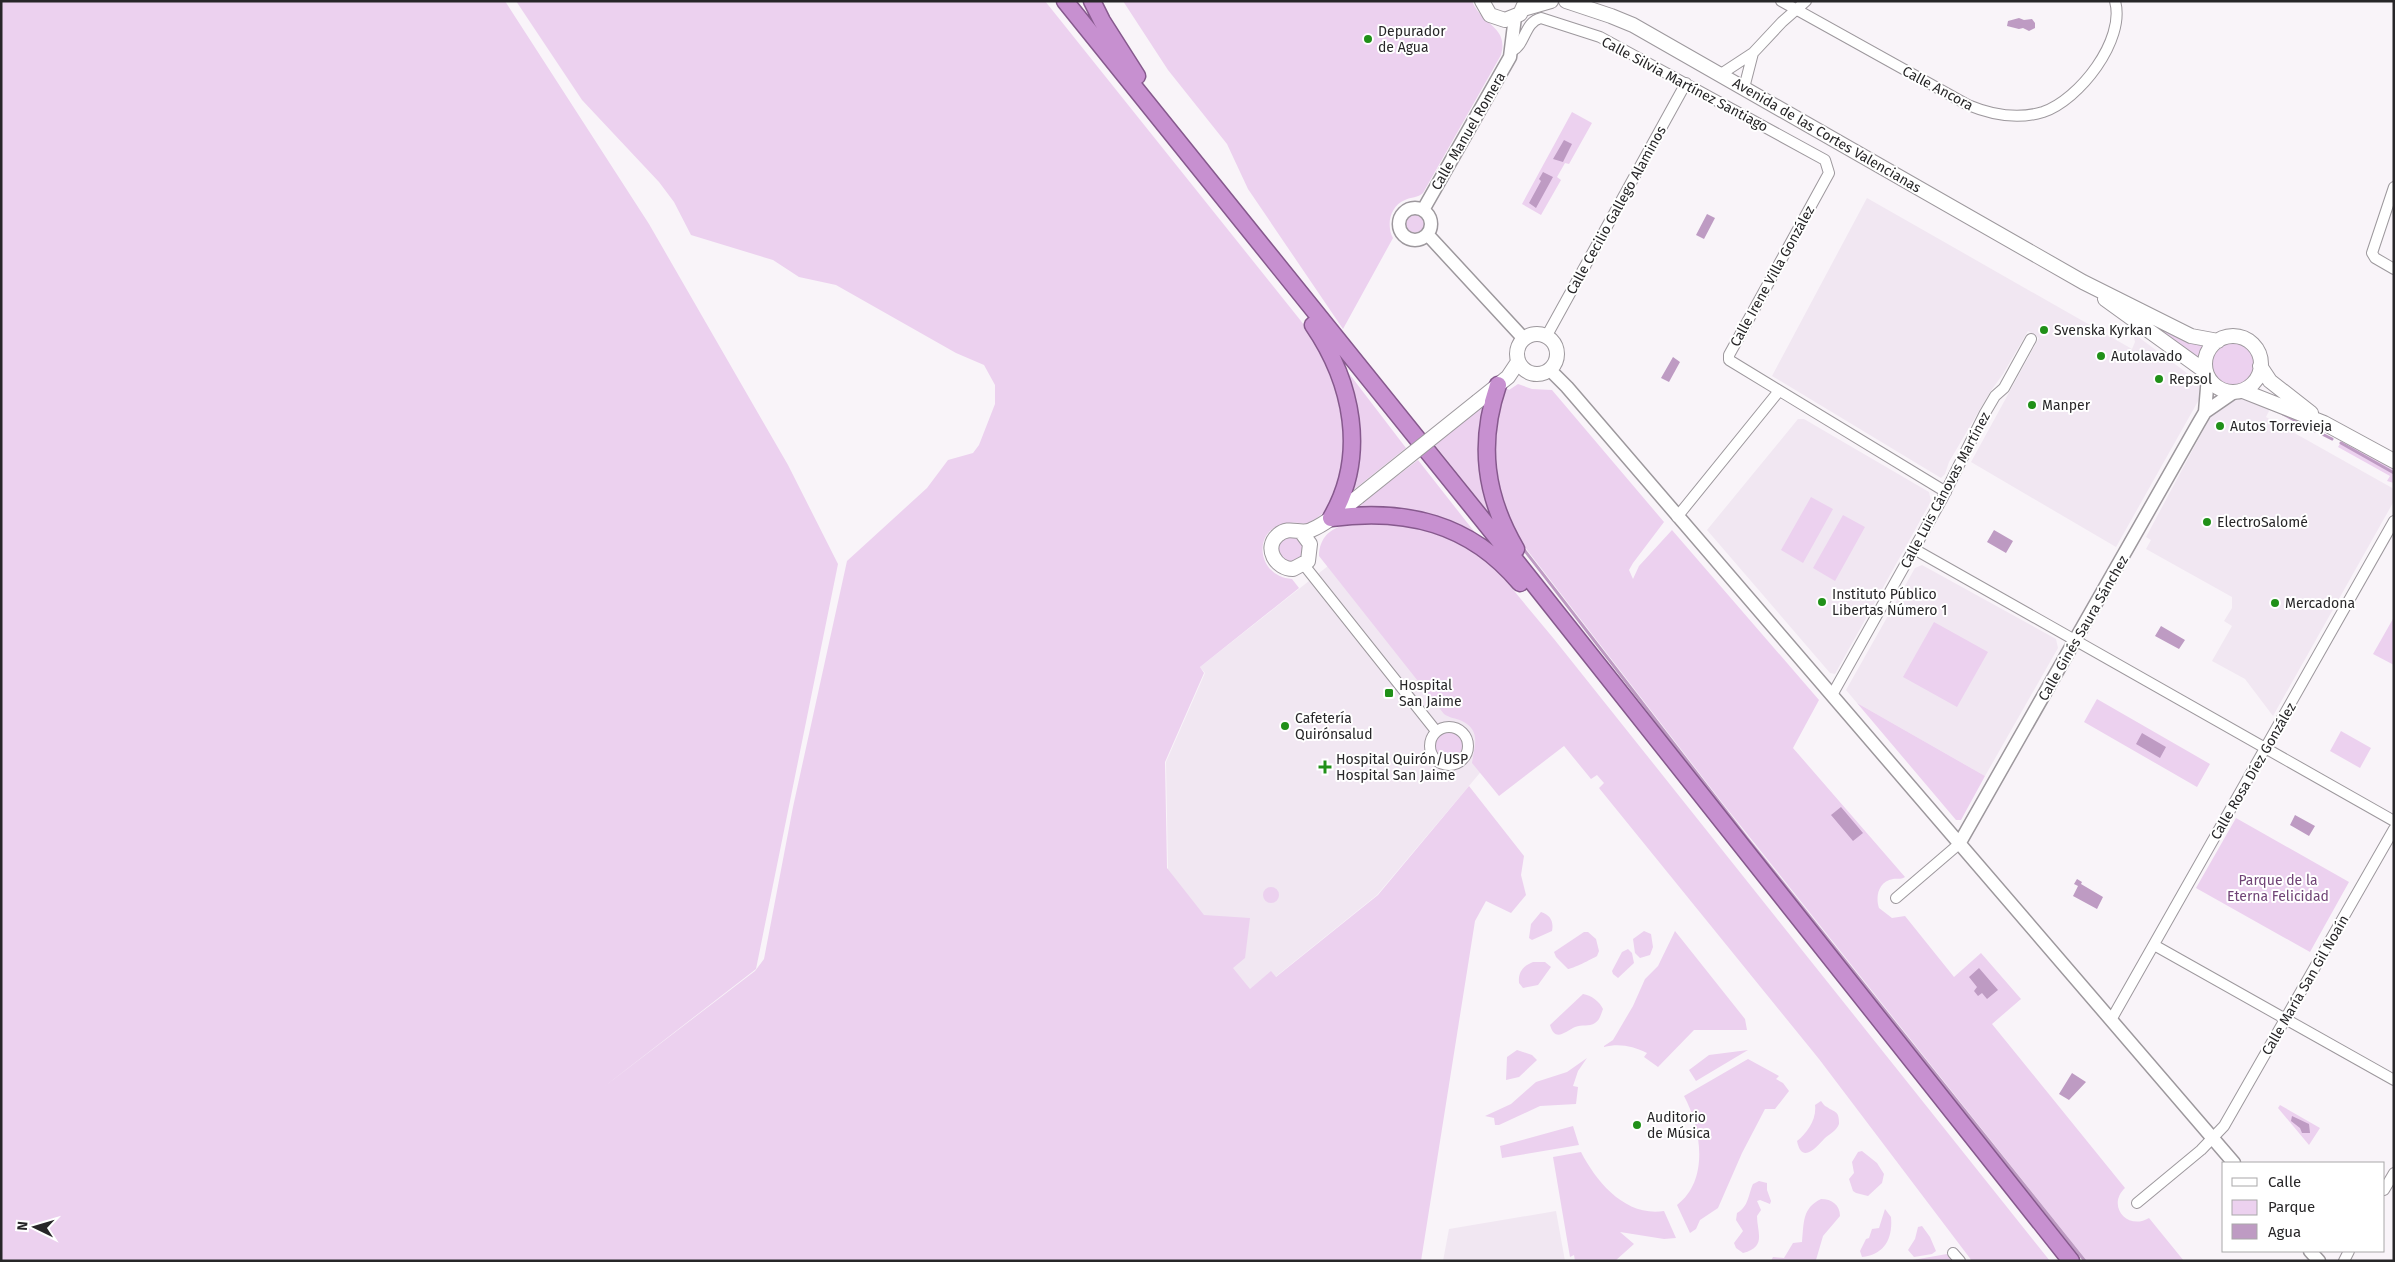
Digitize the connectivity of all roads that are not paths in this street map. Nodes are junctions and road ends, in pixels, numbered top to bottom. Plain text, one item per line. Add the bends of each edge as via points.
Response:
1 (1065, 1) edge
2 (1092, 1) edge
3 (1482, 1) edge
4 (1551, 1) edge
5 (1566, 1) edge
6 (1781, 1) edge
7 (1806, 1) edge
8 (2115, 1) edge
9 (1522, 9) edge
10 (1795, 10) junction
11 (1500, 19) junction
12 (1512, 45) junction
13 (1752, 53) junction
14 (1721, 74) junction
15 (1686, 83) junction
16 (1744, 88) junction
17 (1175, 137) junction
18 (1827, 166) joint
19 (2394, 187) edge
20 (1423, 210) junction
21 (1241, 220) junction
22 (1428, 235) junction
23 (2394, 268) edge
24 (2083, 282) junction
25 (1546, 336) junction
26 (1524, 339) junction
27 (2031, 339) dead end
28 (2218, 341) junction
29 (2260, 366) junction
30 (1522, 367) junction
31 (1550, 370) junction
32 (2207, 374) junction
33 (1503, 381) junction
34 (1779, 391) junction
35 (2238, 391) junction
36 (2205, 412) junction
37 (2324, 423) junction
38 (2394, 461) edge
39 (1946, 492) junction
40 (1677, 516) junction
41 (1331, 518) junction
42 (2394, 521) edge
43 (1306, 539) junction
44 (1914, 550) junction
45 (1304, 565) junction
46 (2076, 641) junction
47 (1832, 694) junction
48 (1436, 731) dead end
49 (2265, 748) junction
50 (1691, 784) junction
51 (2394, 821) edge
52 (2394, 829) edge
53 (1959, 844) junction
54 (1896, 898) dead end
55 (2154, 944) junction
56 (2286, 1019) junction
57 (2110, 1020) junction
58 (2394, 1080) edge
59 (2214, 1139) junction
60 (2233, 1162) edge
61 (2394, 1173) edge
62 (2385, 1188) edge
63 (2137, 1203) dead end
64 (2072, 1261) edge

1 - 17 highway
2 - 17 highway
3 - 11 main road via 1490,15
4 - 9 main road
5 - 14 main road, Avenida de las Cortes Valencianas via 1634,26
6 - 10 street, Calle Ancora
7 - 10 street
8 - 10 street, Calle Ancora via 2116,24 2109,46 2081,85 2044,112 2014,116 1968,105
9 - 11 main road
9 - 12 street, Calle Manuel Romera
10 - 13 street
11 - 12 street
12 - 15 street, Calle Silvia Martínez Santiago via 1518,47 1533,21 1546,19 1600,37
12 - 20 street, Calle Manuel Romera
13 - 14 street
13 - 16 street
14 - 16 main road, Avenida de las Cortes Valencianas
15 - 18 street, Calle Silvia Martínez Santiago via 1825,160
15 - 25 street, Calle Cecilio Gallego Alaminos
16 - 24 main road, Avenida de las Cortes Valencianas
17 - 21 highway
18 - 34 street, Calle Irene Villa González via 1829,173 1729,356 1732,362
19 - 23 street via 2372,251 2374,257
20 - 22 street via 1431,221
20 - 22 street via 1407,210 1400,218 1399,228 1409,240 1419,240
21 - 41 highway via 1259,253 1322,337 1344,382 1352,420 1351,456
21 - 50 highway
22 - 26 street
24 - 28 main road, Avenida de las Cortes Valencianas via 2191,336
24 - 32 main road, Avenida de las Cortes Valencianas
25 - 26 main road via 1534,334
25 - 31 main road via 1557,352
26 - 30 main road via 1517,349
27 - 39 street, Calle Luis Cánovas Martínez via 2004,388 1985,413
28 - 29 main road via 2235,337 2243,339 2256,350
28 - 32 main road via 2208,351
29 - 35 main road via 2255,381
29 - 37 main road via 2270,381
30 - 31 main road via 1538,374
30 - 33 main road
31 - 40 street
32 - 35 main road via 2216,387
32 - 36 street
33 - 41 main road, bridge
33 - 50 highway via 1489,418 1487,466 1493,498 1504,528
34 - 39 street
34 - 40 street
35 - 36 street
35 - 37 main road
36 - 46 street, Calle Ginés Saura Sánchez
37 - 38 main road
39 - 44 street, Calle Luis Cánovas Martínez
40 - 47 street
41 - 43 main road
41 - 50 highway via 1396,515 1444,527 1485,549 1508,569
42 - 49 street, Calle Rosa Díez González
43 - 45 main road via 1310,556
43 - 45 main road via 1291,530 1280,533 1271,548 1274,559 1282,567 1293,569
44 - 46 street
44 - 47 street, Calle Luis Cánovas Martínez
45 - 48 street
46 - 49 street
46 - 53 street, Calle Ginés Saura Sánchez
47 - 53 street
49 - 51 street
49 - 55 street, Calle Rosa Díez González
50 - 64 highway
52 - 56 street, Calle María San Gil Noaín
53 - 54 street
53 - 57 street
55 - 56 street
55 - 57 street, Calle Rosa Díez González
56 - 58 street
56 - 59 street, Calle María San Gil Noaín
57 - 59 street
59 - 60 street
59 - 63 street, Calle María San Gil Noaín
61 - 62 street

